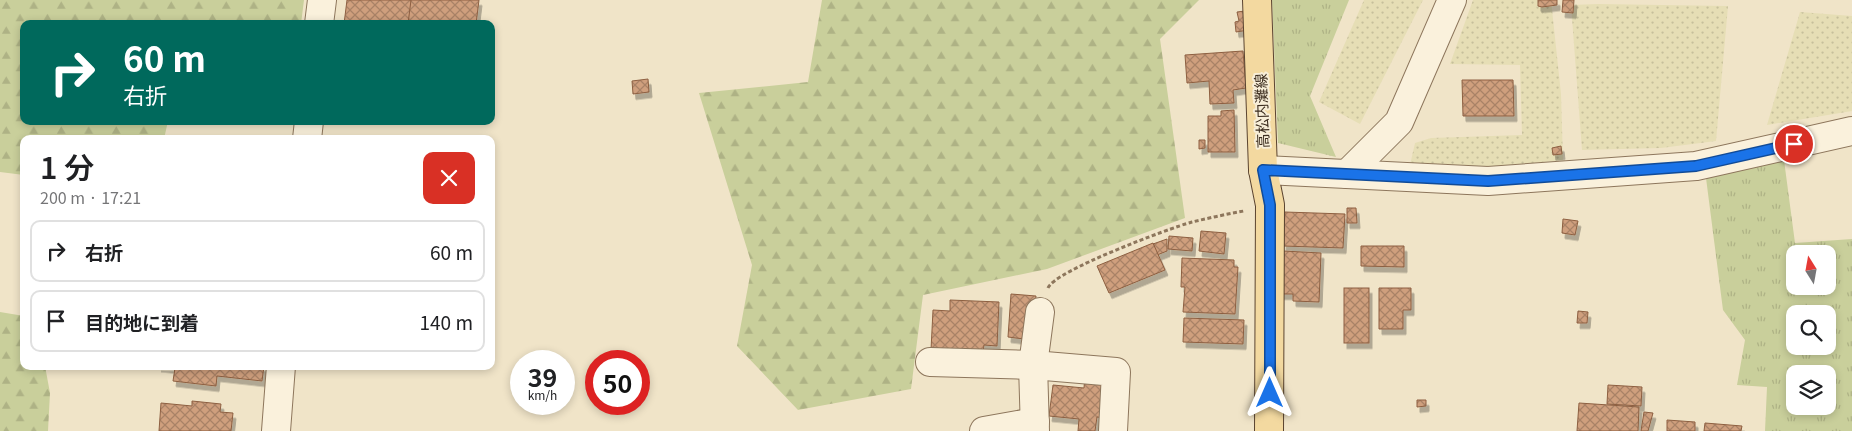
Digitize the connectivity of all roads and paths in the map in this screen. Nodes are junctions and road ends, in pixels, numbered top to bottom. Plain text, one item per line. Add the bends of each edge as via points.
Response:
1 (322, 0) edge
2 (1257, 0) edge
3 (1452, 0) edge
4 (320, 20) edge
5 (1852, 132) edge
6 (1263, 170) junction
7 (1347, 174) junction
8 (1270, 205) junction
9 (1040, 312) joint
10 (930, 362) dead end
11 (1033, 366) junction
12 (281, 370) edge
13 (1035, 427) edge
14 (276, 431) edge
15 (984, 431) edge
16 (1113, 431) edge
17 (1269, 431) edge

1 - 4 street
2 - 6 main road, 高松内灘線
3 - 7 street via 1399,122
5 - 7 street via 1696,166 1488,181
6 - 7 street
6 - 8 main road, 高松内灘線
8 - 9 path via 1190,222 1076,267 1050,282
8 - 17 main road, 高松内灘線
9 - 11 street
10 - 11 street
11 - 13 street
11 - 16 street via 1116,372
12 - 14 street
13 - 15 street

